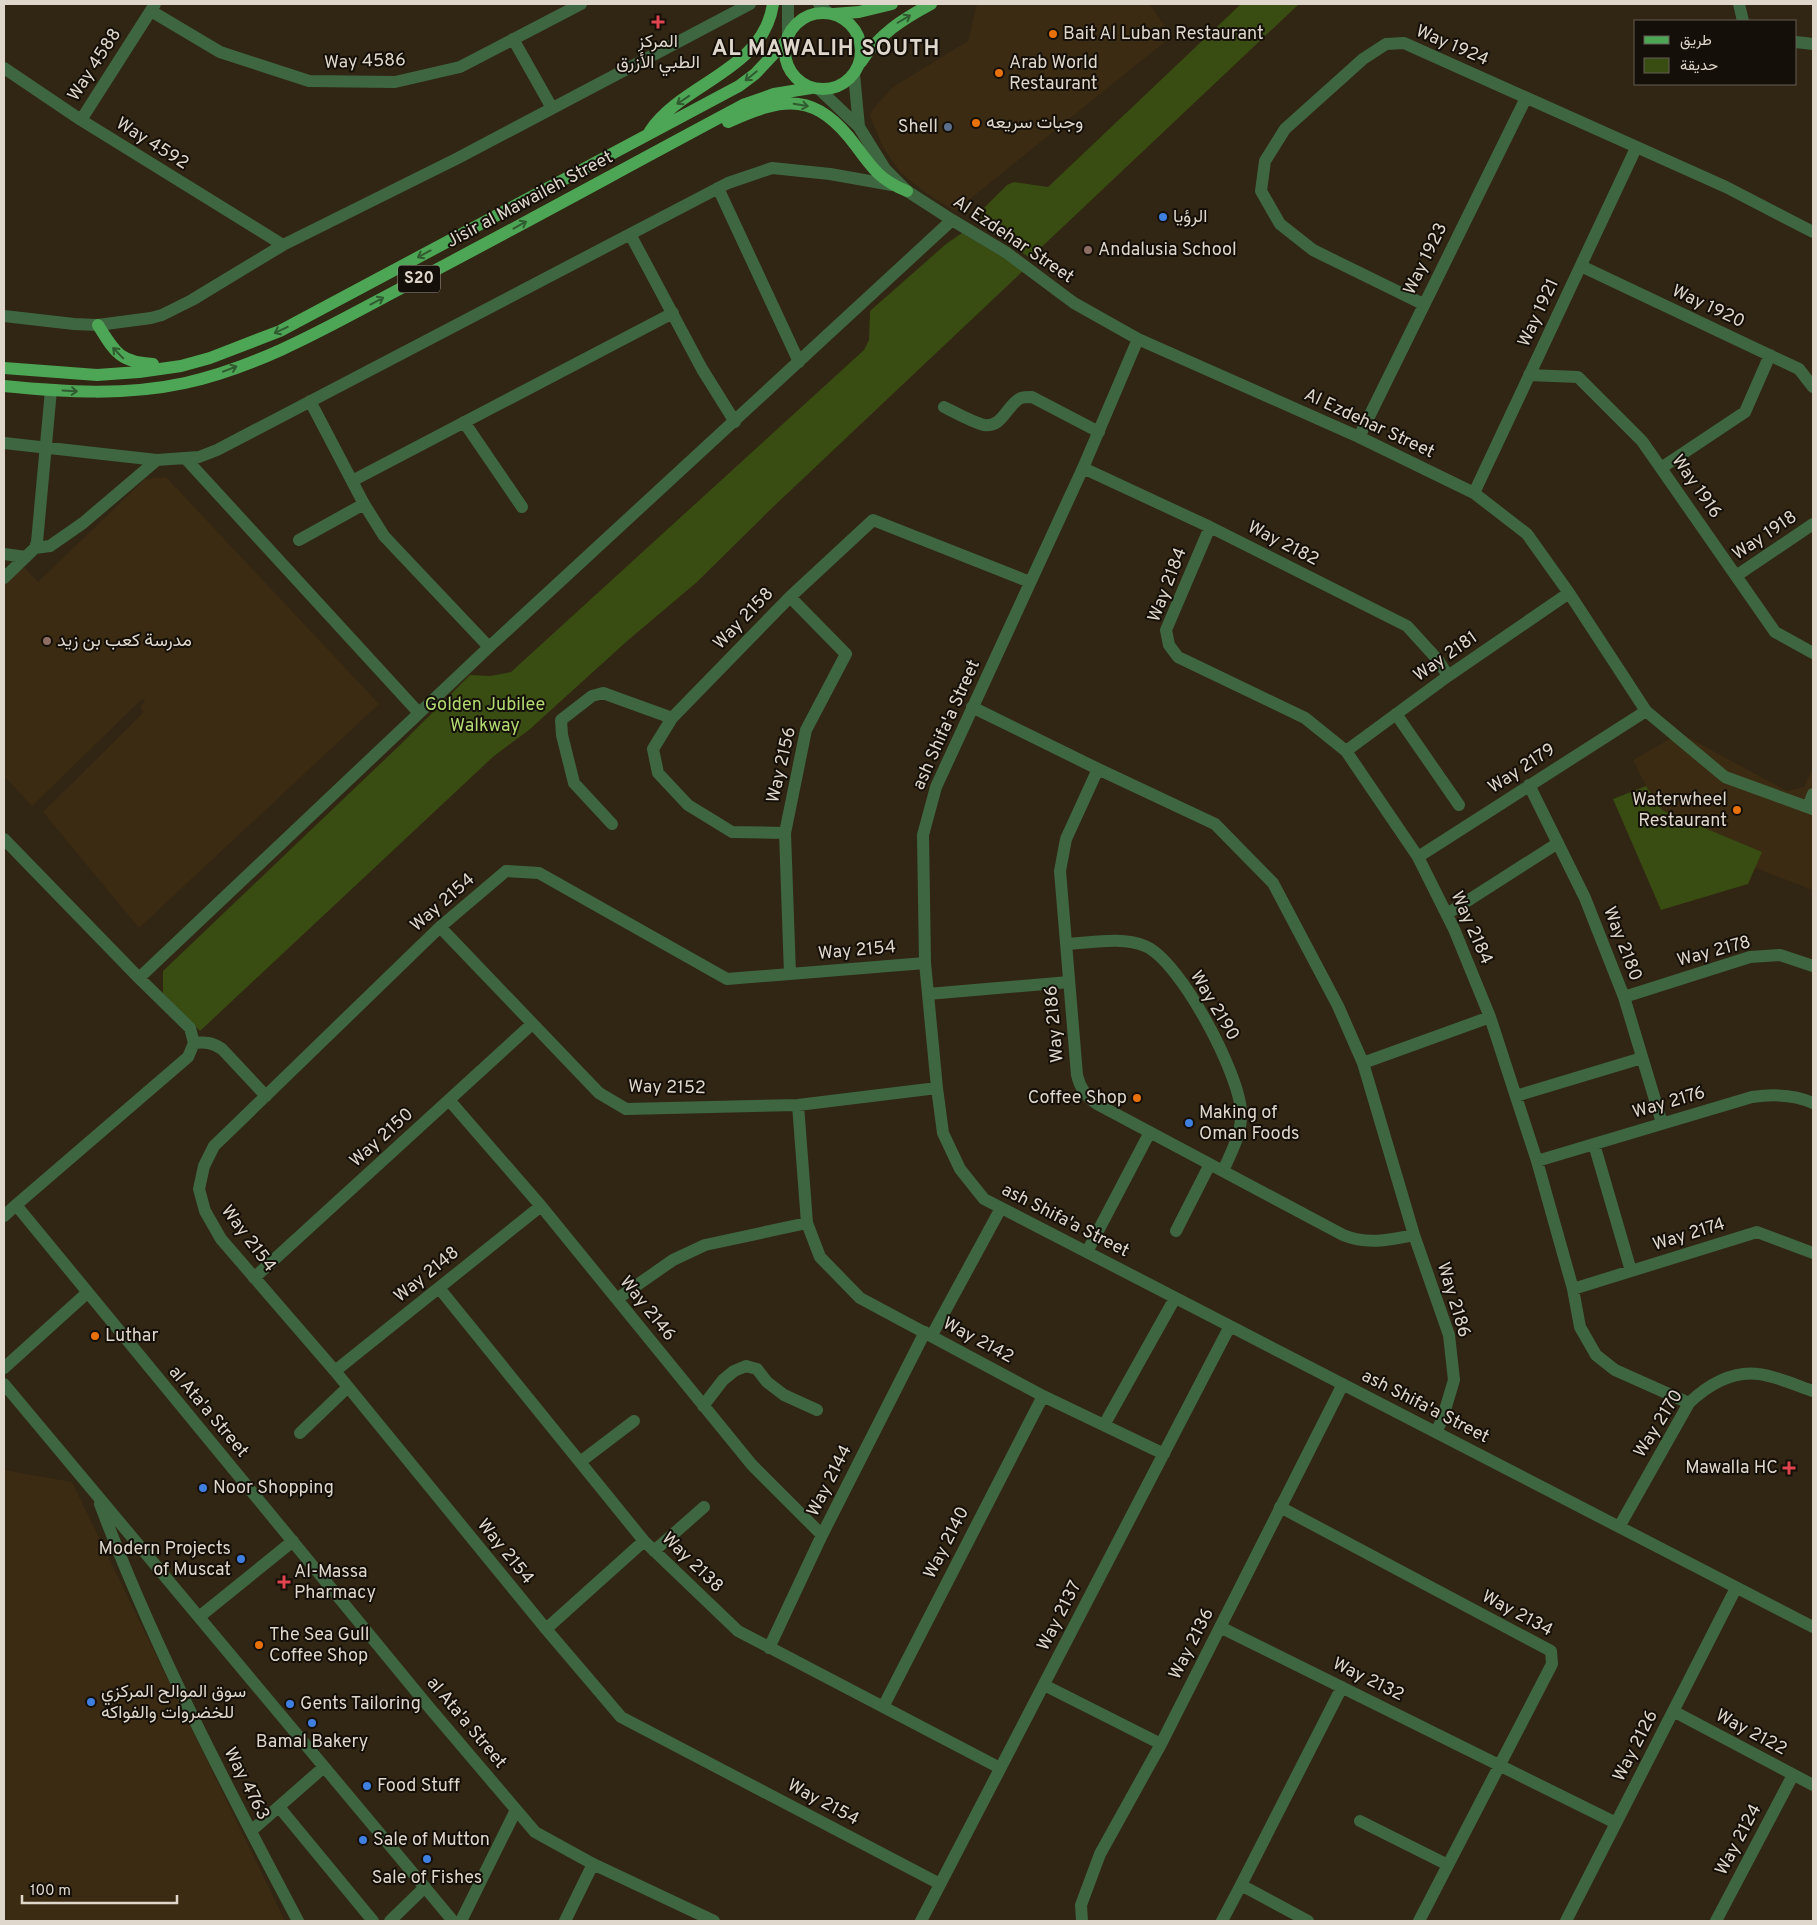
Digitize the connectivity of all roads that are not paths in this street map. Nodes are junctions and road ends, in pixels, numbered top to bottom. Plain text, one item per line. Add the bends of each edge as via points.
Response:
1 (580, 4) edge
2 (750, 4) edge
3 (773, 4) edge
4 (788, 4) edge
5 (819, 4) edge
6 (892, 4) edge
7 (931, 4) edge
8 (1739, 4) edge
9 (153, 7) edge
10 (830, 13) junction
11 (1743, 20) edge
12 (787, 38) junction
13 (513, 39) junction
14 (1797, 42) edge
15 (1813, 44) edge
16 (4, 68) edge
17 (856, 70) junction
18 (816, 89) junction
19 (1526, 98) junction
20 (552, 108) junction
21 (81, 120) junction
22 (859, 127) junction
23 (647, 134) junction
24 (1636, 148) junction
25 (656, 151) junction
26 (892, 185) junction
27 (718, 188) junction
28 (907, 191) junction
29 (952, 220) junction
30 (1813, 232) edge
31 (630, 234) junction
32 (283, 245) junction
33 (1581, 266) junction
34 (1423, 304) junction
35 (673, 313) junction
36 (4, 316) edge
37 (98, 325) junction
38 (1138, 339) junction
39 (1770, 356) junction
40 (799, 362) junction
41 (181, 366) junction
42 (4, 368) edge
43 (1530, 375) junction
44 (4, 386) edge
45 (1813, 387) edge
46 (50, 390) junction
47 (310, 401) junction
48 (944, 407) dead end
49 (464, 422) junction
50 (735, 422) junction
51 (1099, 432) junction
52 (1359, 437) junction
53 (4, 443) edge
54 (46, 448) junction
55 (186, 458) junction
56 (156, 460) junction
57 (1084, 468) junction
58 (1661, 468) junction
59 (352, 481) junction
60 (1474, 493) junction
61 (364, 504) junction
62 (522, 507) dead end
63 (1813, 524) edge
64 (1210, 527) junction
65 (299, 540) dead end
66 (30, 552) junction
67 (4, 554) edge
68 (1736, 576) junction
69 (4, 578) edge
70 (1030, 582) junction
71 (1569, 593) junction
72 (790, 597) junction
73 (489, 647) junction
74 (1813, 653) edge
75 (1448, 676) junction
76 (972, 707) junction
77 (1646, 711) junction
78 (419, 713) junction
79 (1396, 714) junction
80 (672, 718) junction
81 (1346, 751) junction
82 (1098, 769) junction
83 (1529, 785) junction
84 (1813, 794) edge
85 (1460, 805) dead end
86 (1811, 808) edge
87 (612, 824) dead end
88 (785, 833) junction
89 (4, 839) edge
90 (1558, 843) junction
91 (1418, 857) junction
92 (1447, 914) junction
93 (440, 927) junction
94 (1066, 944) junction
95 (925, 963) junction
96 (1813, 966) edge
97 (790, 974) junction
98 (139, 978) junction
99 (1069, 982) junction
100 (928, 994) junction
101 (1624, 996) junction
102 (1490, 1017) junction
103 (532, 1024) junction
104 (194, 1043) junction
105 (1642, 1058) junction
106 (1363, 1063) junction
107 (937, 1088) junction
108 (266, 1096) junction
109 (1516, 1096) junction
110 (449, 1100) junction
111 (1813, 1103) edge
112 (798, 1105) junction
113 (1662, 1123) junction
114 (1150, 1132) junction
115 (1594, 1144) junction
116 (1537, 1161) junction
117 (1210, 1164) junction
118 (1223, 1171) junction
119 (16, 1205) junction
120 (541, 1206) junction
121 (1001, 1208) junction
122 (4, 1216) edge
123 (806, 1223) junction
124 (1176, 1231) dead end
125 (1414, 1235) junction
126 (1086, 1252) junction
127 (1813, 1253) edge
128 (1631, 1271) junction
129 (254, 1278) junction
130 (439, 1288) junction
131 (1573, 1290) junction
132 (87, 1293) junction
133 (1175, 1298) junction
134 (617, 1299) junction
135 (1230, 1326) junction
136 (928, 1334) junction
137 (4, 1368) edge
138 (335, 1371) junction
139 (4, 1384) edge
140 (1343, 1384) junction
141 (348, 1387) junction
142 (1813, 1391) edge
143 (1043, 1396) junction
144 (1689, 1403) junction
145 (703, 1406) junction
146 (817, 1410) dead end
147 (634, 1421) dead end
148 (1104, 1425) junction
149 (1436, 1432) junction
150 (300, 1433) dead end
151 (1164, 1454) junction
152 (580, 1462) junction
153 (96, 1494) junction
154 (704, 1507) dead end
155 (1280, 1507) junction
156 (1619, 1527) junction
157 (822, 1535) junction
158 (644, 1541) junction
159 (293, 1542) junction
160 (654, 1551) junction
161 (1736, 1588) junction
162 (199, 1617) junction
163 (1220, 1627) junction
164 (1813, 1627) edge
165 (546, 1629) junction
166 (769, 1648) junction
167 (1044, 1684) junction
168 (1342, 1687) junction
169 (883, 1707) junction
170 (1673, 1711) junction
171 (1161, 1744) junction
172 (1500, 1765) junction
173 (324, 1767) junction
174 (1000, 1768) junction
175 (1793, 1775) junction
176 (1813, 1785) edge
177 (279, 1806) junction
178 (516, 1810) junction
179 (1360, 1821) dead end
180 (1616, 1824) junction
181 (250, 1831) junction
182 (593, 1864) junction
183 (1448, 1865) junction
184 (940, 1884) junction
185 (1240, 1886) junction
186 (425, 1887) junction
187 (298, 1921) edge
188 (373, 1921) edge
189 (390, 1921) edge
190 (453, 1921) edge
191 (461, 1921) edge
192 (565, 1921) edge
193 (714, 1921) edge
194 (921, 1921) edge
195 (1082, 1921) edge
196 (1222, 1921) edge
197 (1308, 1921) edge
198 (1419, 1921) edge
199 (1566, 1921) edge
200 (1716, 1921) edge

1 - 13 street, Way 4586
2 - 20 street
3 -> 23 main road via 762,34 742,59 666,111
4 - 12 street
5 - 10 street
6 - 10 main road, S20 via 859,12
17 -> 7 main road, S20 via 884,33
8 - 11 street
9 - 13 street, Way 4586 via 220,52 309,81 395,82 460,67
9 - 21 street, Way 4588
10 - 12 main road, S20 via 805,16 795,24
10 - 17 main road via 851,25 857,34 861,55
12 - 18 main road via 784,53 790,70 801,83
12 -> 23 main road, Jisir al Mawaileh Street / S20 via 755,74 739,86
13 - 20 street
14 - 15 street
16 - 21 street, Way 4592
17 - 18 main road, S20 via 845,83
17 - 22 street, Al Ezdehar Street
18 - 22 street, Al Ezdehar Street
18 - 25 main road, Jisir al Mawaileh Street / S20 via 774,94 743,105
19 - 24 street, Way 1924
19 - 34 street, Way 1923
19 - 34 street, Way 1924 via 1404,43 1386,44 1363,59 1284,129 1265,161 1261,191 1280,224 1313,250
20 - 32 street
21 - 32 street, Way 4592
22 - 28 street, Al Ezdehar Street via 885,169
23 -> 41 main road, Jisir al Mawaileh Street / S20 via 280,331
24 - 30 street, Way 1924 via 1726,187
24 - 33 street, Way 1921
25 -> 26 main road via 760,108 787,103 804,105 820,110 834,120 879,176
46 -> 25 main road, Jisir al Mawaileh Street / S20 via 142,390 184,383 289,347
26 - 27 street via 772,168
26 - 28 main road
27 - 31 street
27 - 40 street
28 - 29 street, Al Ezdehar Street
29 - 38 street, Al Ezdehar Street via 1007,253 1074,303
29 - 40 street
31 - 35 street
31 - 47 street
32 - 37 street via 162,315
33 - 39 street, Way 1920
33 - 43 street, Way 1921
34 - 52 street, Way 1923
35 - 49 street
35 - 50 street
36 - 37 street
41 -> 37 main road via 138,364 125,359 117,353
38 - 51 street, ash Shifa'a Street
38 - 52 street, Al Ezdehar Street
39 - 45 street, Way 1920 via 1799,369
39 - 58 street via 1745,412
40 - 50 street
41 - 42 main road, Jisir al Mawaileh Street / S20 via 97,375
43 - 58 street, Way 1916 via 1578,377 1642,441
43 - 60 street, Way 1921
44 - 46 main road, Jisir al Mawaileh Street / S20
46 - 54 street
47 - 55 street via 218,450
47 - 59 street
48 - 51 street via 985,425 995,423 1014,402 1032,397
49 - 59 street
49 - 62 street
50 - 73 street
51 - 57 street, ash Shifa'a Street
52 - 60 street, Al Ezdehar Street
53 - 54 street
54 - 56 street
54 - 66 street via 38,534
55 - 56 street
55 - 78 street
56 - 66 street via 83,523 50,546
57 - 64 street, Way 2182
57 - 70 street, ash Shifa'a Street
58 - 68 street, Way 1916
59 - 61 street
60 - 71 street, Al Ezdehar Street via 1527,534
61 - 65 street
61 - 73 street via 392,546
63 - 68 street, Way 1918
64 - 75 street, Way 2182 via 1407,626
64 - 81 street, Way 2184 via 1166,630 1169,645 1178,657 1305,718
66 - 67 street
66 - 69 street
68 - 74 street, Way 1916 via 1775,632
70 - 72 street, Way 2158 via 872,520
70 - 76 street, ash Shifa'a Street
71 - 75 street, Way 2181
71 - 77 street, Al Ezdehar Street
72 - 80 street, Way 2158
72 - 88 street, Way 2156 via 846,654 806,730
73 - 78 street
75 - 79 street, Way 2181
76 - 82 street, Way 2186
76 - 95 street, ash Shifa'a Street via 936,787 923,835
77 - 83 street, Way 2179
77 - 86 street, Al Ezdehar Street via 1724,777
78 - 98 street
79 - 81 street, Way 2181
79 - 85 street
80 - 87 street via 603,693 592,696 561,720 574,783
80 - 88 street, Way 2158 via 653,749 658,773 688,804 732,832
81 - 91 street, Way 2184
82 - 94 street, Way 2186 via 1066,839 1061,860
82 - 106 street, Way 2186 via 1215,824 1273,883 1338,1006
83 - 90 street, Way 2180
83 - 91 street, Way 2179
84 - 86 street
88 - 97 street, Way 2156
89 - 98 street
90 - 92 street
90 - 101 street, Way 2180 via 1585,898
91 - 92 street, Way 2184
92 - 102 street, Way 2184
93 - 97 street, Way 2154 via 506,871 539,873 727,980
93 - 103 street, Way 2152
93 - 108 street, Way 2154
94 - 99 street, Way 2186
94 - 118 street, Way 2190 via 1129,941 1147,946 1159,955 1191,994 1223,1055 1240,1097 1240,1132
95 - 97 street, Way 2154
95 - 100 street, ash Shifa'a Street
96 - 101 street, Way 2178 via 1780,955 1750,957
98 - 104 street via 190,1028
99 - 100 street
99 - 114 street, Way 2186 via 1077,1075 1082,1089 1097,1104
100 - 107 street, ash Shifa'a Street
101 - 105 street, Way 2180
102 - 106 street
102 - 109 street, Way 2184
103 - 110 street, Way 2150
103 - 112 street, Way 2152 via 599,1093 626,1109
104 - 108 street via 206,1042 222,1049
104 - 119 street via 188,1057
105 - 109 street
105 - 113 street, Way 2180
106 - 125 street, Way 2186
107 - 112 street, Way 2152
107 - 121 street, ash Shifa'a Street via 943,1133 960,1169 984,1199
108 - 129 street, Way 2154 via 214,1146 204,1166 199,1189 205,1212 221,1239
109 - 116 street, Way 2184
110 - 120 street, Way 2146
110 - 129 street, Way 2150
111 - 113 street, Way 2176 via 1776,1094 1752,1097
112 - 123 street, Way 2142
113 - 115 street, Way 2176
114 - 117 street, Way 2186
114 - 126 street
115 - 116 street, Way 2176
115 - 128 street
116 - 131 street, Way 2184
117 - 118 street, Way 2186
117 - 124 street
118 - 125 street, Way 2186 via 1350,1238 1372,1242
119 - 122 street
119 - 132 street, al Ata'a Street
120 - 130 street, Way 2148
120 - 134 street, Way 2146
121 - 126 street, ash Shifa'a Street
121 - 136 street, Way 2144
123 - 134 street via 705,1245 673,1260
123 - 136 street, Way 2142 via 820,1257 860,1298
125 - 149 street, Way 2186 via 1449,1335 1454,1380
126 - 133 street, ash Shifa'a Street
127 - 128 street, Way 2174 via 1757,1232
128 - 131 street, Way 2174
129 - 138 street, Way 2154
130 - 138 street, Way 2148
130 - 152 street, Way 2138
131 - 144 street, Way 2184 via 1580,1327 1596,1355 1615,1370
132 - 137 street
132 - 159 street, al Ata'a Street
133 - 135 street, ash Shifa'a Street
133 - 148 street
134 - 145 street, Way 2146
135 - 140 street, ash Shifa'a Street
135 - 151 street, Way 2137
136 - 143 street, Way 2142
136 - 157 street, Way 2144
138 - 141 street, Way 2154
139 - 153 street
140 - 149 street, ash Shifa'a Street
140 - 155 street, Way 2136
141 - 150 street
141 - 165 street, Way 2154
142 - 144 street, Way 2170 via 1758,1374 1733,1375 1701,1391
143 - 148 street, Way 2142
143 - 169 street, Way 2140
144 - 156 street, Way 2170
145 - 146 street via 723,1380 746,1366 757,1369 784,1395
145 - 157 street, Way 2146 via 752,1465
147 - 152 street
148 - 151 street, Way 2142
149 - 156 street, ash Shifa'a Street
151 - 167 street, Way 2137
152 - 158 street, Way 2138
153 - 162 street
153 - 181 street, Way 4763 via 155,1638
154 - 160 street
155 - 163 street, Way 2136
155 - 172 street, Way 2134 via 1551,1651 1552,1664
156 - 161 street, ash Shifa'a Street
157 - 166 street, Way 2144
158 - 160 street, Way 2138
158 - 165 street
159 - 162 street
159 - 178 street, al Ata'a Street
160 - 166 street, Way 2138 via 738,1631
161 - 164 street, ash Shifa'a Street
161 - 170 street, Way 2126
162 - 173 street
163 - 168 street, Way 2132
163 - 171 street, Way 2136
165 - 184 street, Way 2154 via 621,1717
166 - 169 street, Way 2138
167 - 171 street
167 - 174 street, Way 2137
168 - 172 street, Way 2132
168 - 185 street
169 - 174 street, Way 2138
170 - 175 street, Way 2122
170 - 180 street, Way 2126
171 - 195 street, Way 2136 via 1100,1854 1081,1905
172 - 180 street, Way 2132
172 - 183 street, Way 2134
173 - 177 street
173 - 186 street
174 - 184 street, Way 2137
175 - 176 street, Way 2122
175 - 200 street, Way 2124
177 - 181 street
177 - 188 street
178 - 182 street, al Ata'a Street via 535,1832
178 - 191 street
179 - 183 street
180 - 199 street, Way 2126
181 - 187 street, Way 4763
182 - 192 street
182 - 193 street, al Ata'a Street
183 - 198 street, Way 2134
184 - 194 street, Way 2137
185 - 196 street
185 - 197 street
186 - 189 street
186 - 190 street

